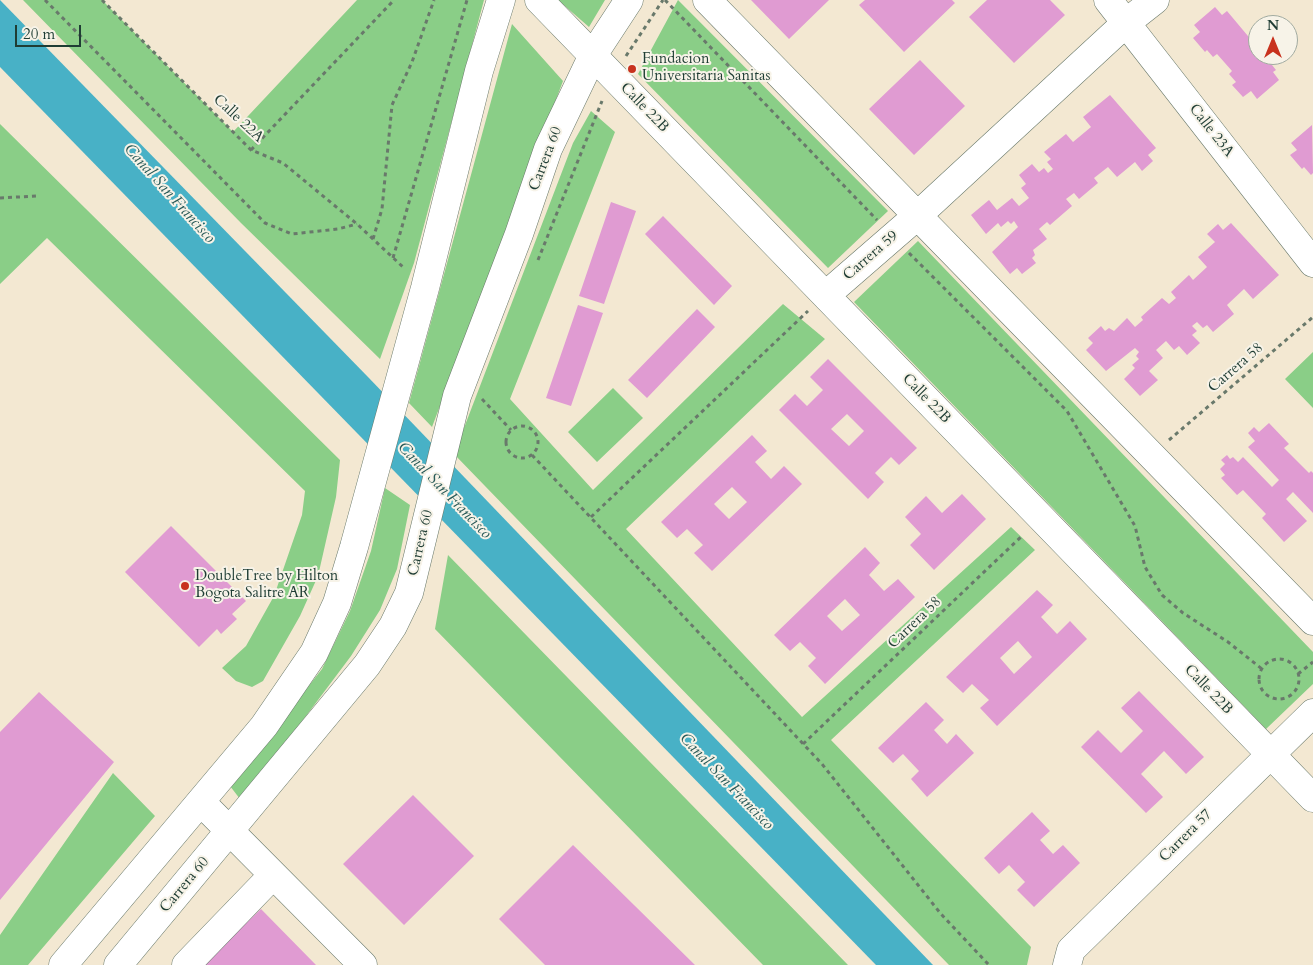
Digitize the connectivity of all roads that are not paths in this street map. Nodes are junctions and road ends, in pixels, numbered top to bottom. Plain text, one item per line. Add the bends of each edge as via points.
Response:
1 (501, 0) edge
2 (539, 0) edge
3 (629, 0) edge
4 (707, 0) edge
5 (1108, 0) edge
6 (1155, 0) edge
7 (1127, 22) junction
8 (593, 55) junction
9 (917, 216) junction
10 (1313, 263) edge
11 (826, 295) junction
12 (1313, 621) edge
13 (1313, 713) edge
14 (1270, 754) junction
15 (1313, 798) edge
16 (201, 802) junction
17 (230, 830) junction
18 (274, 875) junction
19 (63, 965) edge
20 (118, 965) edge
21 (186, 965) edge
22 (363, 965) edge
23 (1067, 965) edge

1 - 16 street via 479,71 443,221 369,492 336,603 314,653 264,726
2 - 8 street, Calle 22B
3 - 8 street, Carrera 60
4 - 9 street
5 - 7 street, Calle 23A
6 - 7 street, Carrera 59
7 - 9 street, Carrera 59
7 - 10 street, Calle 23A
8 - 11 street, Calle 22B
8 - 17 street, Carrera 60 via 548,149 421,540 409,593 393,626 372,657
9 - 11 street, Carrera 59
9 - 12 street
11 - 14 street, Calle 22B
13 - 14 street, Carrera 57
14 - 15 street, Calle 22B
14 - 23 street, Carrera 57 via 1071,950
16 - 17 street
16 - 19 street
17 - 18 street
17 - 20 street, Carrera 60
18 - 21 street
18 - 22 street

